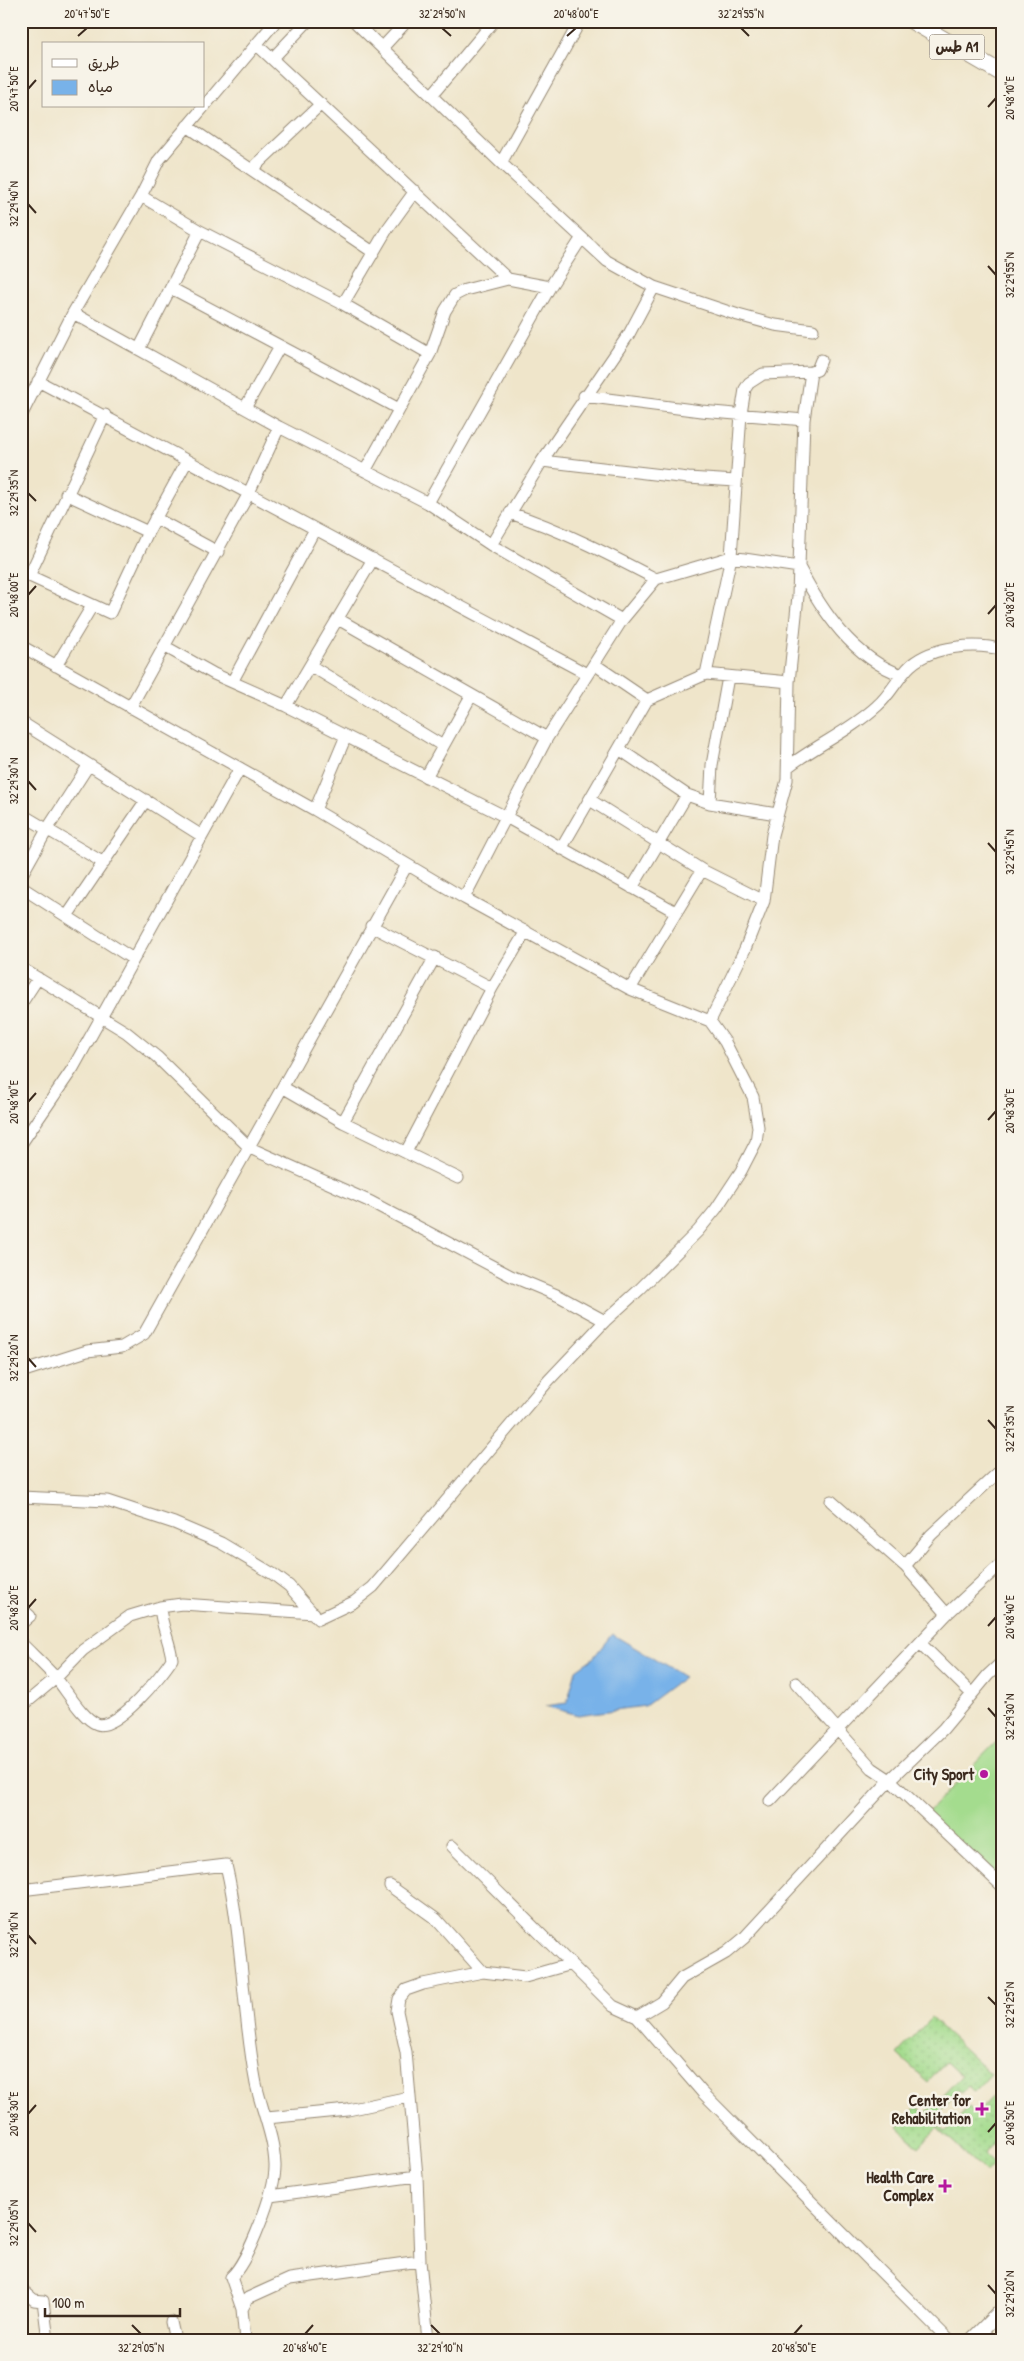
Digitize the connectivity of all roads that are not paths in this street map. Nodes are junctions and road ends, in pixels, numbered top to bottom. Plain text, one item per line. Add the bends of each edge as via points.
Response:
1 (276, 21) edge
2 (308, 21) edge
3 (354, 21) edge
4 (407, 21) edge
5 (494, 21) edge
6 (580, 21) edge
7 (912, 21) edge
8 (258, 45) junction
9 (382, 48) junction
10 (272, 59) junction
11 (1003, 74) edge
12 (432, 95) junction
13 (320, 104) junction
14 (205, 106) edge
15 (204, 108) edge
16 (188, 126) junction
17 (501, 163) junction
18 (252, 169) junction
19 (415, 191) junction
20 (141, 196) junction
21 (200, 231) junction
22 (581, 239) junction
23 (373, 252) junction
24 (508, 279) junction
25 (550, 287) junction
26 (654, 287) junction
27 (171, 288) junction
28 (343, 304) junction
29 (73, 313) junction
30 (813, 330) dead end
31 (280, 346) junction
32 (139, 349) junction
33 (430, 354) junction
34 (821, 360) dead end
35 (811, 372) junction
36 (38, 381) junction
37 (584, 396) junction
38 (245, 408) junction
39 (399, 409) junction
40 (741, 414) junction
41 (105, 415) junction
42 (21, 416) edge
43 (804, 420) junction
44 (279, 427) junction
45 (187, 461) junction
46 (542, 461) junction
47 (364, 472) junction
48 (736, 481) junction
49 (66, 494) junction
50 (248, 495) junction
51 (428, 503) junction
52 (510, 513) junction
53 (155, 518) junction
54 (315, 529) junction
55 (148, 532) junction
56 (491, 545) junction
57 (218, 552) junction
58 (731, 557) junction
59 (373, 559) junction
60 (798, 567) junction
61 (25, 574) edge
62 (656, 579) junction
63 (92, 606) junction
64 (338, 619) junction
65 (622, 620) junction
66 (21, 646) edge
67 (164, 646) junction
68 (1003, 650) edge
69 (594, 664) junction
70 (56, 666) junction
71 (311, 666) junction
72 (587, 674) junction
73 (706, 674) junction
74 (902, 675) junction
75 (728, 677) junction
76 (232, 682) junction
77 (789, 682) junction
78 (471, 696) junction
79 (647, 700) junction
80 (286, 706) junction
81 (130, 708) junction
82 (21, 722) edge
83 (346, 736) junction
84 (547, 738) junction
85 (443, 746) junction
86 (619, 749) junction
87 (88, 766) junction
88 (789, 766) junction
89 (240, 768) junction
90 (426, 777) junction
91 (687, 795) junction
92 (146, 800) junction
93 (590, 800) junction
94 (710, 802) junction
95 (315, 810) junction
96 (21, 814) edge
97 (777, 814) junction
98 (506, 818) junction
99 (48, 828) junction
100 (202, 836) junction
101 (660, 845) junction
102 (561, 849) junction
103 (104, 863) junction
104 (407, 865) junction
105 (702, 870) junction
106 (21, 876) edge
107 (21, 888) edge
108 (632, 888) junction
109 (464, 898) junction
110 (764, 901) junction
111 (676, 912) junction
112 (67, 916) junction
113 (371, 926) junction
114 (526, 931) junction
115 (435, 957) junction
116 (133, 960) junction
117 (21, 968) edge
118 (38, 978) junction
119 (492, 988) junction
120 (630, 989) junction
121 (21, 1004) edge
122 (102, 1018) junction
123 (710, 1021) junction
124 (284, 1088) junction
125 (343, 1122) junction
126 (21, 1144) edge
127 (250, 1148) junction
128 (406, 1152) junction
129 (458, 1178) dead end
130 (605, 1321) junction
131 (21, 1372) edge
132 (1003, 1468) edge
133 (21, 1497) edge
134 (831, 1501) dead end
135 (1003, 1562) edge
136 (905, 1566) junction
137 (160, 1607) junction
138 (21, 1608) edge
139 (314, 1613) junction
140 (947, 1614) junction
141 (21, 1624) edge
142 (21, 1643) edge
143 (921, 1644) junction
144 (1003, 1661) edge
145 (56, 1678) junction
146 (796, 1683) dead end
147 (972, 1694) junction
148 (21, 1707) edge
149 (836, 1728) junction
150 (890, 1780) junction
151 (770, 1801) dead end
152 (452, 1846) dead end
153 (390, 1886) dead end
154 (1003, 1887) edge
155 (21, 1890) edge
156 (571, 1964) junction
157 (483, 1972) junction
158 (637, 2017) junction
159 (409, 2098) junction
160 (267, 2118) junction
161 (417, 2176) junction
162 (270, 2196) junction
163 (420, 2261) junction
164 (21, 2289) edge
165 (242, 2309) junction
166 (1003, 2309) edge
167 (170, 2322) dead end
168 (48, 2340) edge
169 (175, 2340) edge
170 (245, 2340) edge
171 (428, 2340) edge
172 (949, 2340) edge
173 (972, 2340) edge

1 - 8 street
2 - 10 street
3 - 9 street
4 - 9 street
5 - 12 street
6 - 17 street
7 - 11 highway, طس A1
8 - 10 street
8 - 14 street
9 - 12 street
10 - 13 street
12 - 17 street
13 - 18 street
13 - 19 street
15 - 16 street
16 - 18 street
16 - 20 street via 159,160
17 - 22 street
18 - 23 street
19 - 23 street
19 - 24 street
20 - 21 street
20 - 29 street
21 - 27 street
21 - 28 street
22 - 25 street
22 - 26 street via 618,269
23 - 28 street
24 - 25 street
24 - 33 street via 455,295 445,311
25 - 51 street
26 - 30 street via 738,315 775,325
26 - 37 street via 630,334
27 - 31 street
27 - 32 street
28 - 33 street
29 - 32 street
29 - 36 street
31 - 38 street
31 - 39 street
32 - 38 street
33 - 39 street
34 - 35 street via 817,370
35 - 40 street via 768,372 758,376 745,389
35 - 43 street
36 - 41 street
36 - 42 street
37 - 40 street
37 - 46 street
38 - 44 street
39 - 47 street
40 - 43 street
40 - 48 street
41 - 45 street
41 - 49 street
43 - 60 street
44 - 47 street
44 - 50 street
45 - 50 street
45 - 53 street
46 - 48 street
46 - 52 street
47 - 51 street
48 - 58 street
49 - 55 street
49 - 61 street
50 - 54 street
50 - 57 street
51 - 56 street
52 - 56 street
52 - 62 street via 576,537
53 - 55 street
53 - 57 street
54 - 59 street
54 - 76 street
55 - 63 street via 110,612
56 - 65 street
57 - 67 street
58 - 60 street
58 - 62 street
58 - 73 street
59 - 64 street
59 - 72 street
60 - 74 street via 812,593 842,632 874,662
60 - 77 street
61 - 63 street
62 - 65 street
63 - 70 street
64 - 71 street
64 - 78 street
65 - 69 street
66 - 70 street
67 - 76 street
67 - 81 street
68 - 74 street via 971,646 948,649 920,658
69 - 72 street
69 - 79 street
70 - 81 street
71 - 80 street
71 - 85 street
72 - 84 street
73 - 75 street
73 - 79 street
74 - 88 street via 878,706
75 - 77 street
75 - 94 street via 712,765
76 - 80 street
77 - 88 street
78 - 84 street
78 - 85 street
79 - 86 street
80 - 83 street
81 - 89 street
82 - 87 street
83 - 90 street
83 - 95 street
84 - 98 street
85 - 90 street
86 - 91 street
86 - 93 street
87 - 92 street
87 - 99 street
88 - 97 street
89 - 95 street
89 - 100 street
90 - 98 street
91 - 94 street
91 - 101 street
92 - 100 street
92 - 103 street
93 - 101 street
93 - 102 street
94 - 97 street
95 - 104 street
96 - 99 street
97 - 110 street
98 - 102 street
98 - 109 street
99 - 103 street
99 - 106 street
100 - 116 street
101 - 105 street
101 - 108 street
102 - 108 street
103 - 112 street
104 - 109 street
104 - 113 street
105 - 110 street
105 - 111 street
107 - 112 street
108 - 111 street
109 - 114 street
110 - 123 street
111 - 120 street
112 - 116 street
113 - 115 street
113 - 124 street
114 - 119 street
114 - 120 street
115 - 119 street
115 - 125 street
116 - 122 street
117 - 118 street
118 - 121 street
118 - 122 street
119 - 128 street
120 - 123 street
122 - 126 street via 73,1068
122 - 127 street via 157,1057
123 - 130 street via 754,1097 758,1127 756,1142 722,1202 698,1231
124 - 125 street
124 - 127 street
125 - 128 street
127 - 130 street via 371,1202 510,1276
127 - 131 street via 144,1334 122,1347 87,1351
128 - 129 street
130 - 139 street via 548,1380 374,1587 354,1602 318,1619
132 - 136 street via 931,1535
133 - 139 street via 107,1500 174,1522 221,1543 273,1574
134 - 136 street
135 - 140 street
136 - 140 street
137 - 139 street via 190,1605
137 - 145 street via 130,1616 83,1650
137 - 145 street via 172,1660 152,1686 116,1721 107,1726 97,1725
138 - 141 street via 30,1616
140 - 143 street
142 - 145 street
143 - 147 street
143 - 149 street
144 - 147 street
145 - 148 street
146 - 149 street
147 - 150 street via 943,1729
149 - 150 street via 872,1768
149 - 151 street
150 - 154 street
150 - 158 street via 744,1938 726,1953 682,1978 662,2002
152 - 156 street
153 - 157 street via 436,1919
155 - 160 street via 225,1865 239,1944 256,2085
156 - 157 street via 525,1977
156 - 158 street via 613,2006
157 - 159 street via 422,1984 401,1994 397,2011 406,2052
158 - 172 street via 702,2092
159 - 160 street via 348,2110
159 - 161 street
160 - 162 street via 275,2166
161 - 162 street
161 - 163 street
162 - 165 street via 241,2267 231,2277
163 - 165 street via 290,2279 248,2298
163 - 171 street
164 - 168 street via 34,2300 43,2301
165 - 170 street
166 - 173 main road
167 - 169 street

